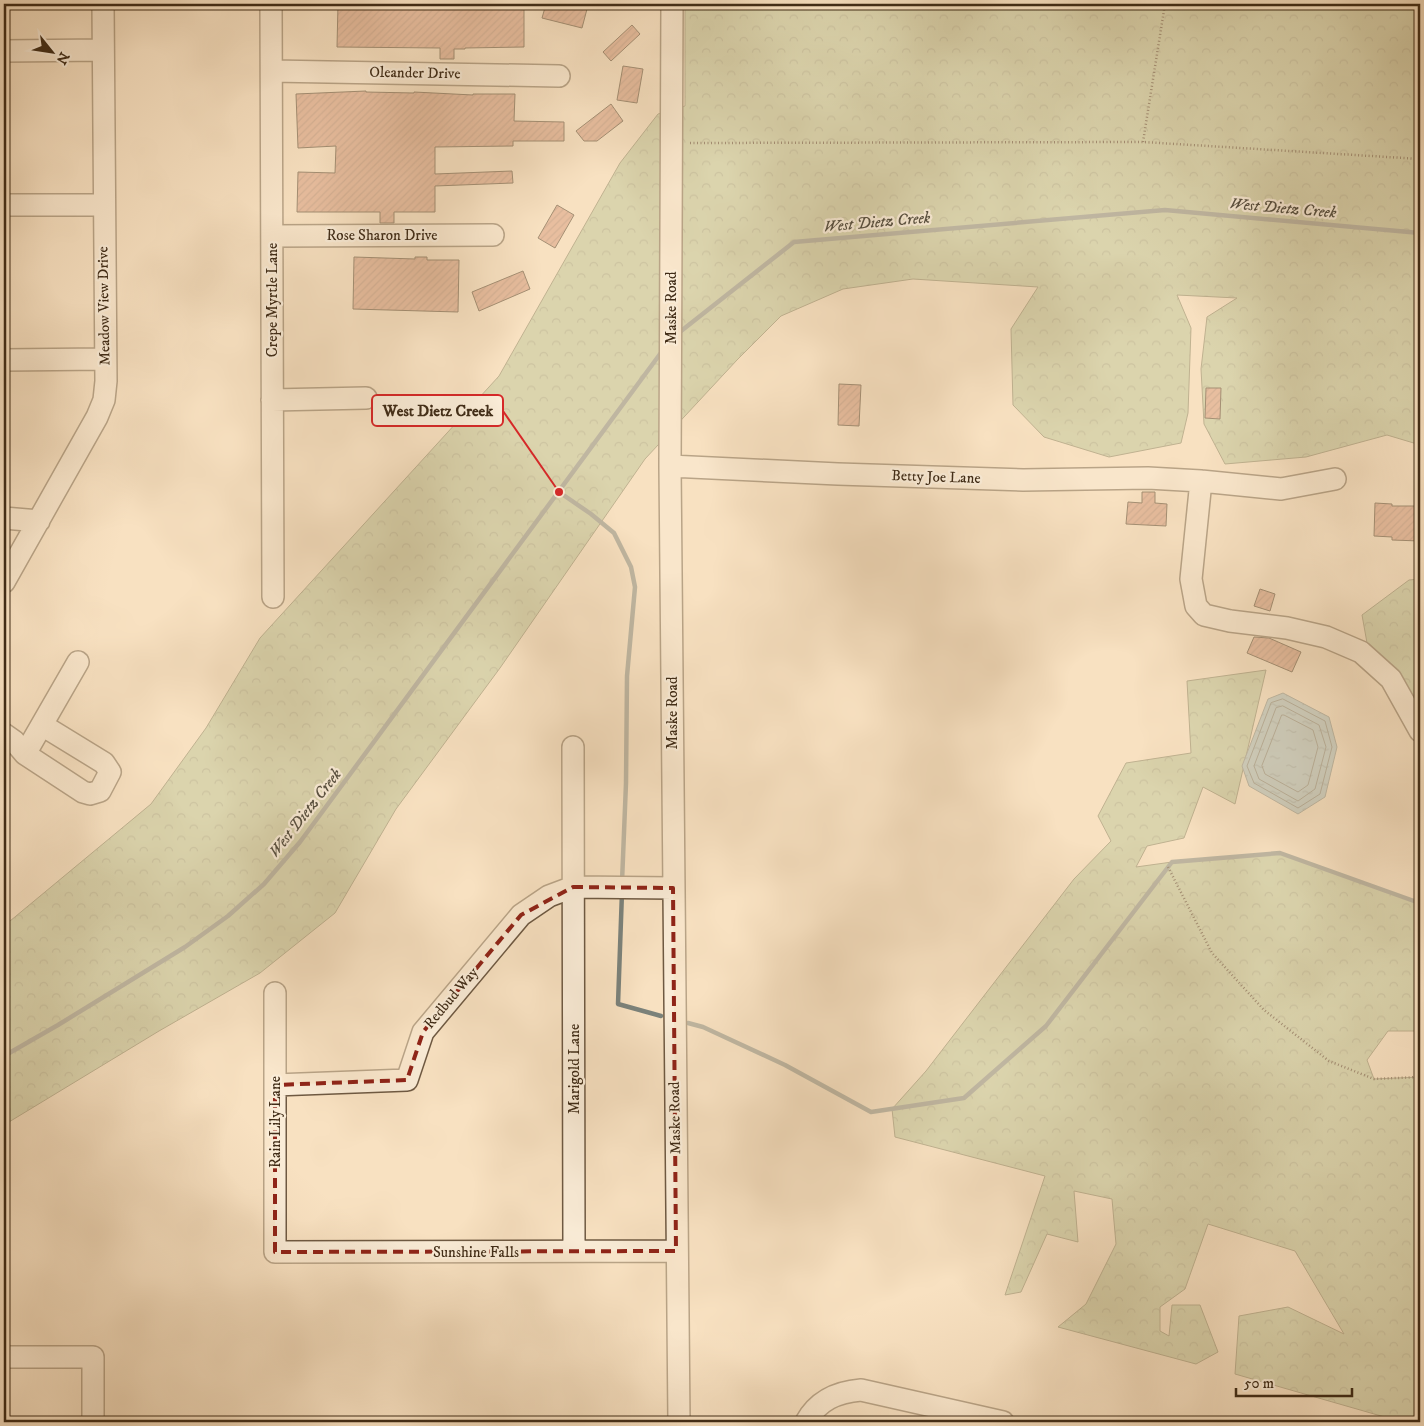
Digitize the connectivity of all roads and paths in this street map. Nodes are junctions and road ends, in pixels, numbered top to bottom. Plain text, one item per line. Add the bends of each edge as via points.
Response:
1 (103, 4) edge
2 (271, 4) edge
3 (672, 4) edge
4 (1165, 4) edge
5 (103, 50) junction
6 (4, 51) edge
7 (272, 71) junction
8 (559, 76) dead end
9 (1143, 142) junction
10 (671, 144) junction
11 (1420, 159) edge
12 (4, 205) edge
13 (104, 206) junction
14 (493, 235) dead end
15 (272, 236) junction
16 (104, 359) junction
17 (4, 360) edge
18 (366, 398) dead end
19 (272, 400) junction
20 (670, 466) junction
21 (1335, 479) dead end
22 (1201, 481) junction
23 (4, 518) edge
24 (39, 521) junction
25 (4, 582) edge
26 (273, 597) dead end
27 (78, 662) dead end
28 (42, 724) junction
29 (1420, 731) edge
30 (4, 734) edge
31 (574, 747) dead end
32 (4, 750) edge
33 (25, 754) junction
34 (1168, 867) dead end
35 (573, 887) junction
36 (673, 888) junction
37 (275, 993) dead end
38 (1420, 1077) edge
39 (275, 1084) junction
40 (574, 1251) junction
41 (676, 1251) junction
42 (275, 1252) joint
43 (4, 1357) edge
44 (995, 1421) edge
45 (93, 1422) edge
46 (679, 1422) edge
47 (806, 1422) edge

1 - 5 street, Meadow View Drive
2 - 7 street, Crepe Myrtle Lane
3 - 10 street, Maske Road
4 - 9 path
5 - 6 street
5 - 13 street, Meadow View Drive
7 - 8 street, Oleander Drive
7 - 15 street, Crepe Myrtle Lane
9 - 10 path
9 - 11 path
10 - 20 street, Maske Road
12 - 13 street
13 - 16 street, Meadow View Drive
14 - 15 street, Rose Sharon Drive
15 - 19 street, Crepe Myrtle Lane
16 - 17 street
16 - 24 street, Meadow View Drive via 104,400
18 - 19 street
19 - 26 street, Crepe Myrtle Lane
20 - 22 street, Betty Joe Lane via 1023,480 1148,478
20 - 36 street, Maske Road
21 - 22 street, Betty Joe Lane via 1281,489
22 - 29 street via 1191,580 1196,606 1204,615 1326,636 1361,652 1391,678
23 - 24 street
24 - 25 street, Meadow View Drive
27 - 28 street
28 - 33 street
28 - 33 street via 104,763 110,772 100,791 83,792
30 - 33 street via 14,740
31 - 35 street, Marigold Lane
32 - 33 street
34 - 38 path via 1212,953 1264,1010 1329,1061 1374,1079
35 - 36 street
35 - 39 street, Redbud Way via 549,896 521,915 422,1032 407,1080
35 - 40 street, Marigold Lane
36 - 41 street, Maske Road
37 - 39 street, Rain Lily Lane
39 - 42 street, Rain Lily Lane
40 - 41 street, Sunshine Falls
40 - 42 street, Sunshine Falls
41 - 46 street, Maske Road
43 - 45 street via 93,1357
44 - 47 street via 861,1390 831,1396

